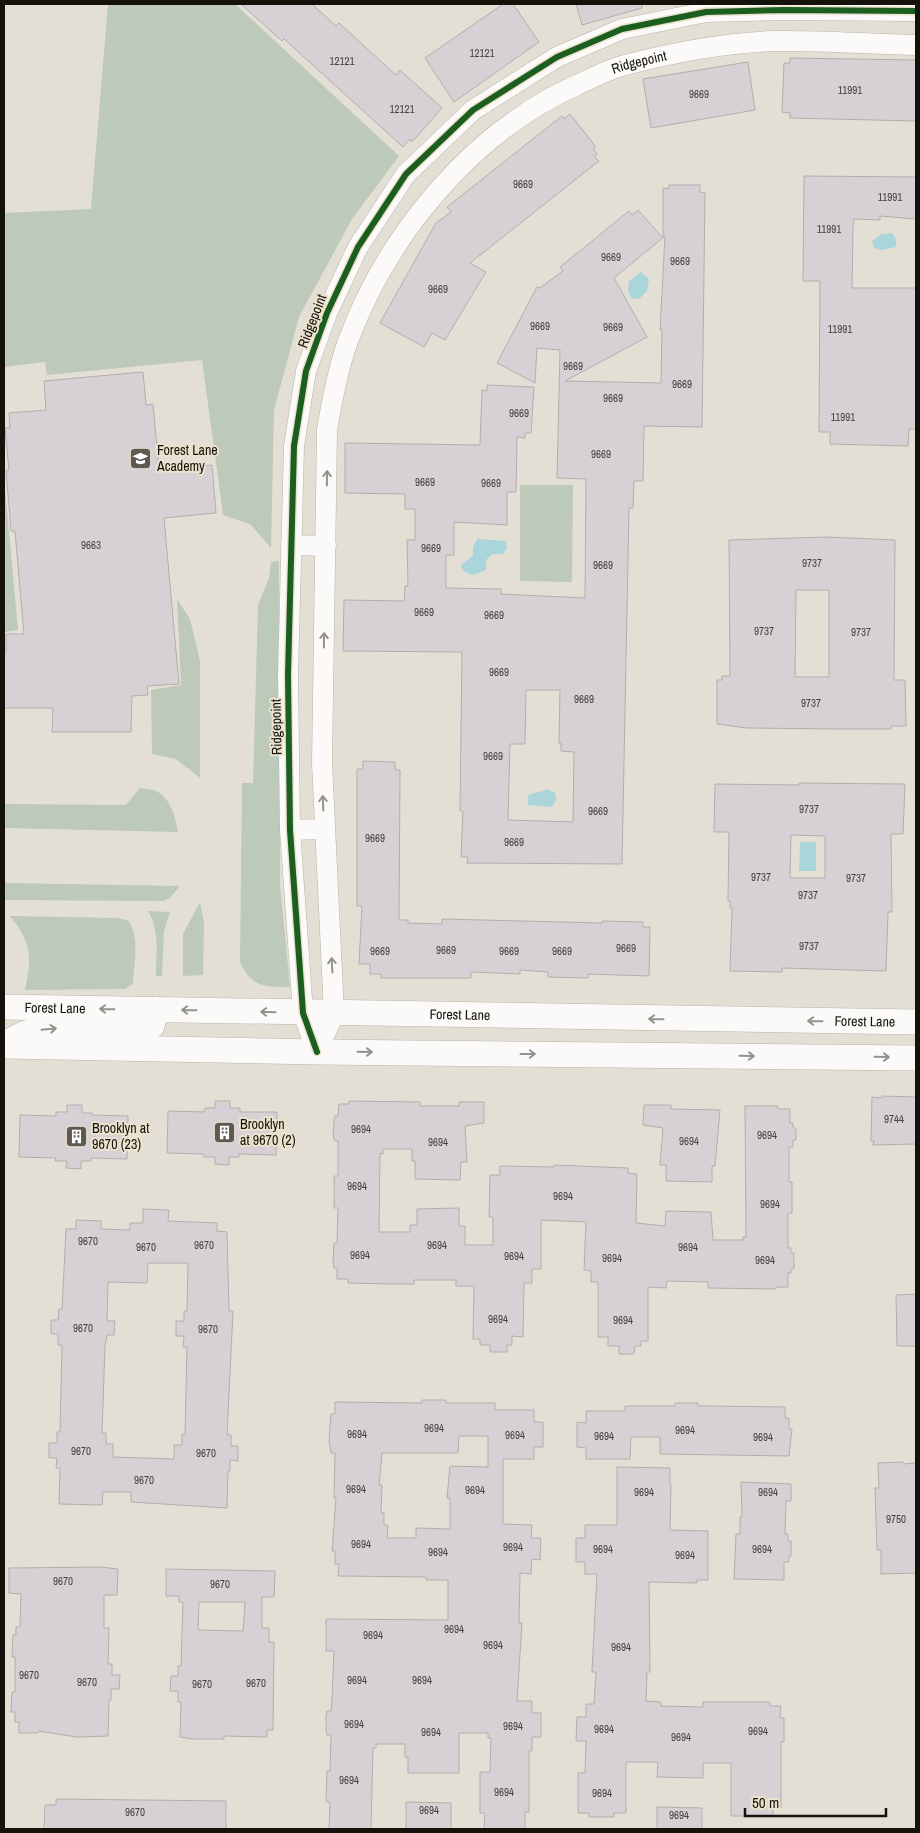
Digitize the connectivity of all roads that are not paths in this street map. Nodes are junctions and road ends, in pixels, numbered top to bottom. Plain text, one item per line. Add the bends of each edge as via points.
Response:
1 (916, 11) edge
2 (916, 45) edge
3 (291, 544) junction
4 (326, 546) junction
5 (324, 829) junction
6 (290, 830) junction
7 (4, 1007) edge
8 (156, 1010) junction
9 (303, 1013) junction
10 (334, 1014) junction
11 (704, 1020) junction
12 (916, 1022) edge
13 (916, 1039) edge
14 (4, 1045) edge
15 (317, 1052) junction
16 (702, 1056) junction
17 (848, 1057) junction
18 (916, 1058) edge

1 - 3 street, Ridgepoint via 706,12 622,29 557,57 473,110 406,174 358,247 327,313 306,371 294,446
4 -> 2 street, Ridgepoint via 327,430 348,340 386,260 422,209 494,135 549,97 627,64 712,47 774,41
3 - 4 street
3 - 6 street, Ridgepoint via 288,676
5 -> 4 street, Ridgepoint
5 - 6 street
10 -> 5 street, Ridgepoint
6 - 9 street, Ridgepoint
8 -> 7 main road, Forest Lane
9 -> 8 main road, Forest Lane
14 -> 8 main road via 25,1032 50,1028 137,1030 152,1026
9 - 10 main road, Forest Lane
9 - 15 street, Ridgepoint
11 -> 10 main road, Forest Lane
10 - 15 street, Ridgepoint
12 -> 11 main road, Forest Lane
11 - 16 main road
13 - 17 main road via 867,1038 854,1047
14 - 15 main road
15 -> 16 main road
16 -> 17 main road
17 -> 18 main road

